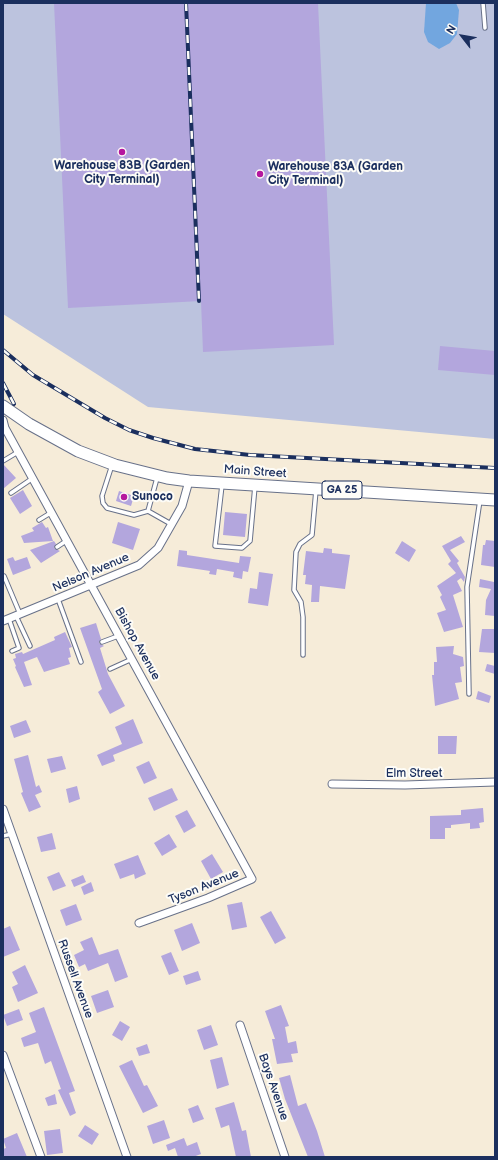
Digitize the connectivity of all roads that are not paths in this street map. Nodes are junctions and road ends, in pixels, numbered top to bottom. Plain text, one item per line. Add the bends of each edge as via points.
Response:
1 (483, 3) edge
2 (485, 28) dead end
3 (3, 406) edge
4 (24, 421) junction
5 (3, 423) edge
6 (18, 452) junction
7 (3, 460) edge
8 (112, 464) junction
9 (157, 476) junction
10 (33, 478) junction
11 (189, 481) junction
12 (222, 483) junction
13 (255, 485) junction
14 (316, 489) junction
15 (11, 493) dead end
16 (480, 499) junction
17 (495, 500) edge
18 (148, 511) junction
19 (52, 512) junction
20 (39, 520) dead end
21 (171, 524) junction
22 (67, 540) junction
23 (58, 547) dead end
24 (4, 576) dead end
25 (92, 585) junction
26 (58, 599) junction
27 (18, 615) junction
28 (6, 620) edge
29 (119, 635) junction
30 (102, 642) dead end
31 (30, 646) dead end
32 (12, 651) dead end
33 (303, 655) dead end
34 (132, 659) junction
35 (81, 662) dead end
36 (110, 669) dead end
37 (469, 694) dead end
38 (495, 782) edge
39 (332, 784) dead end
40 (3, 809) edge
41 (12, 834) junction
42 (3, 836) edge
43 (252, 879) joint
44 (139, 923) dead end
45 (240, 1025) dead end
46 (3, 1055) edge
47 (41, 1157) edge
48 (127, 1157) edge
49 (285, 1157) edge

1 - 2 lane
3 - 4 main road, Main Street / GA 25
4 - 5 street, Main Street
4 - 8 main road, Main Street / GA 25 via 78,451
5 - 6 street, Bishop Avenue
6 - 7 lane
6 - 10 street, Bishop Avenue
8 - 9 main road, Main Street / GA 25
8 - 18 lane via 102,496 103,503 107,508 134,515
9 - 11 main road, Main Street / GA 25
9 - 18 lane
10 - 15 lane
10 - 19 street, Bishop Avenue
11 - 12 main road, Main Street / GA 25
11 - 21 street, Nelson Avenue via 182,506
12 - 13 main road, Main Street / GA 25
12 - 13 lane via 215,546 242,548 250,541
13 - 14 main road, Main Street / GA 25
14 - 16 main road, Main Street / GA 25
14 - 33 lane via 312,535 300,544 296,552 294,590 301,602
16 - 17 main road, Main Street / GA 25
16 - 37 lane via 468,587
18 - 21 lane
19 - 20 lane
19 - 22 street, Bishop Avenue
21 - 25 street, Nelson Avenue via 158,548 138,565
22 - 23 lane
22 - 25 street, Bishop Avenue
24 - 27 lane
25 - 26 street, Nelson Avenue
25 - 29 street, Bishop Avenue
26 - 27 street, Nelson Avenue
26 - 35 lane
27 - 28 street, Nelson Avenue
27 - 31 lane
28 - 32 lane via 19,648
29 - 30 lane
29 - 34 street, Bishop Avenue
34 - 36 lane
34 - 43 street, Bishop Avenue
38 - 39 street, Elm Street
40 - 41 street, Russell Avenue
41 - 42 lane
41 - 48 street, Russell Avenue
43 - 44 street, Tyson Avenue
45 - 49 street, Bays Avenue
46 - 47 street

